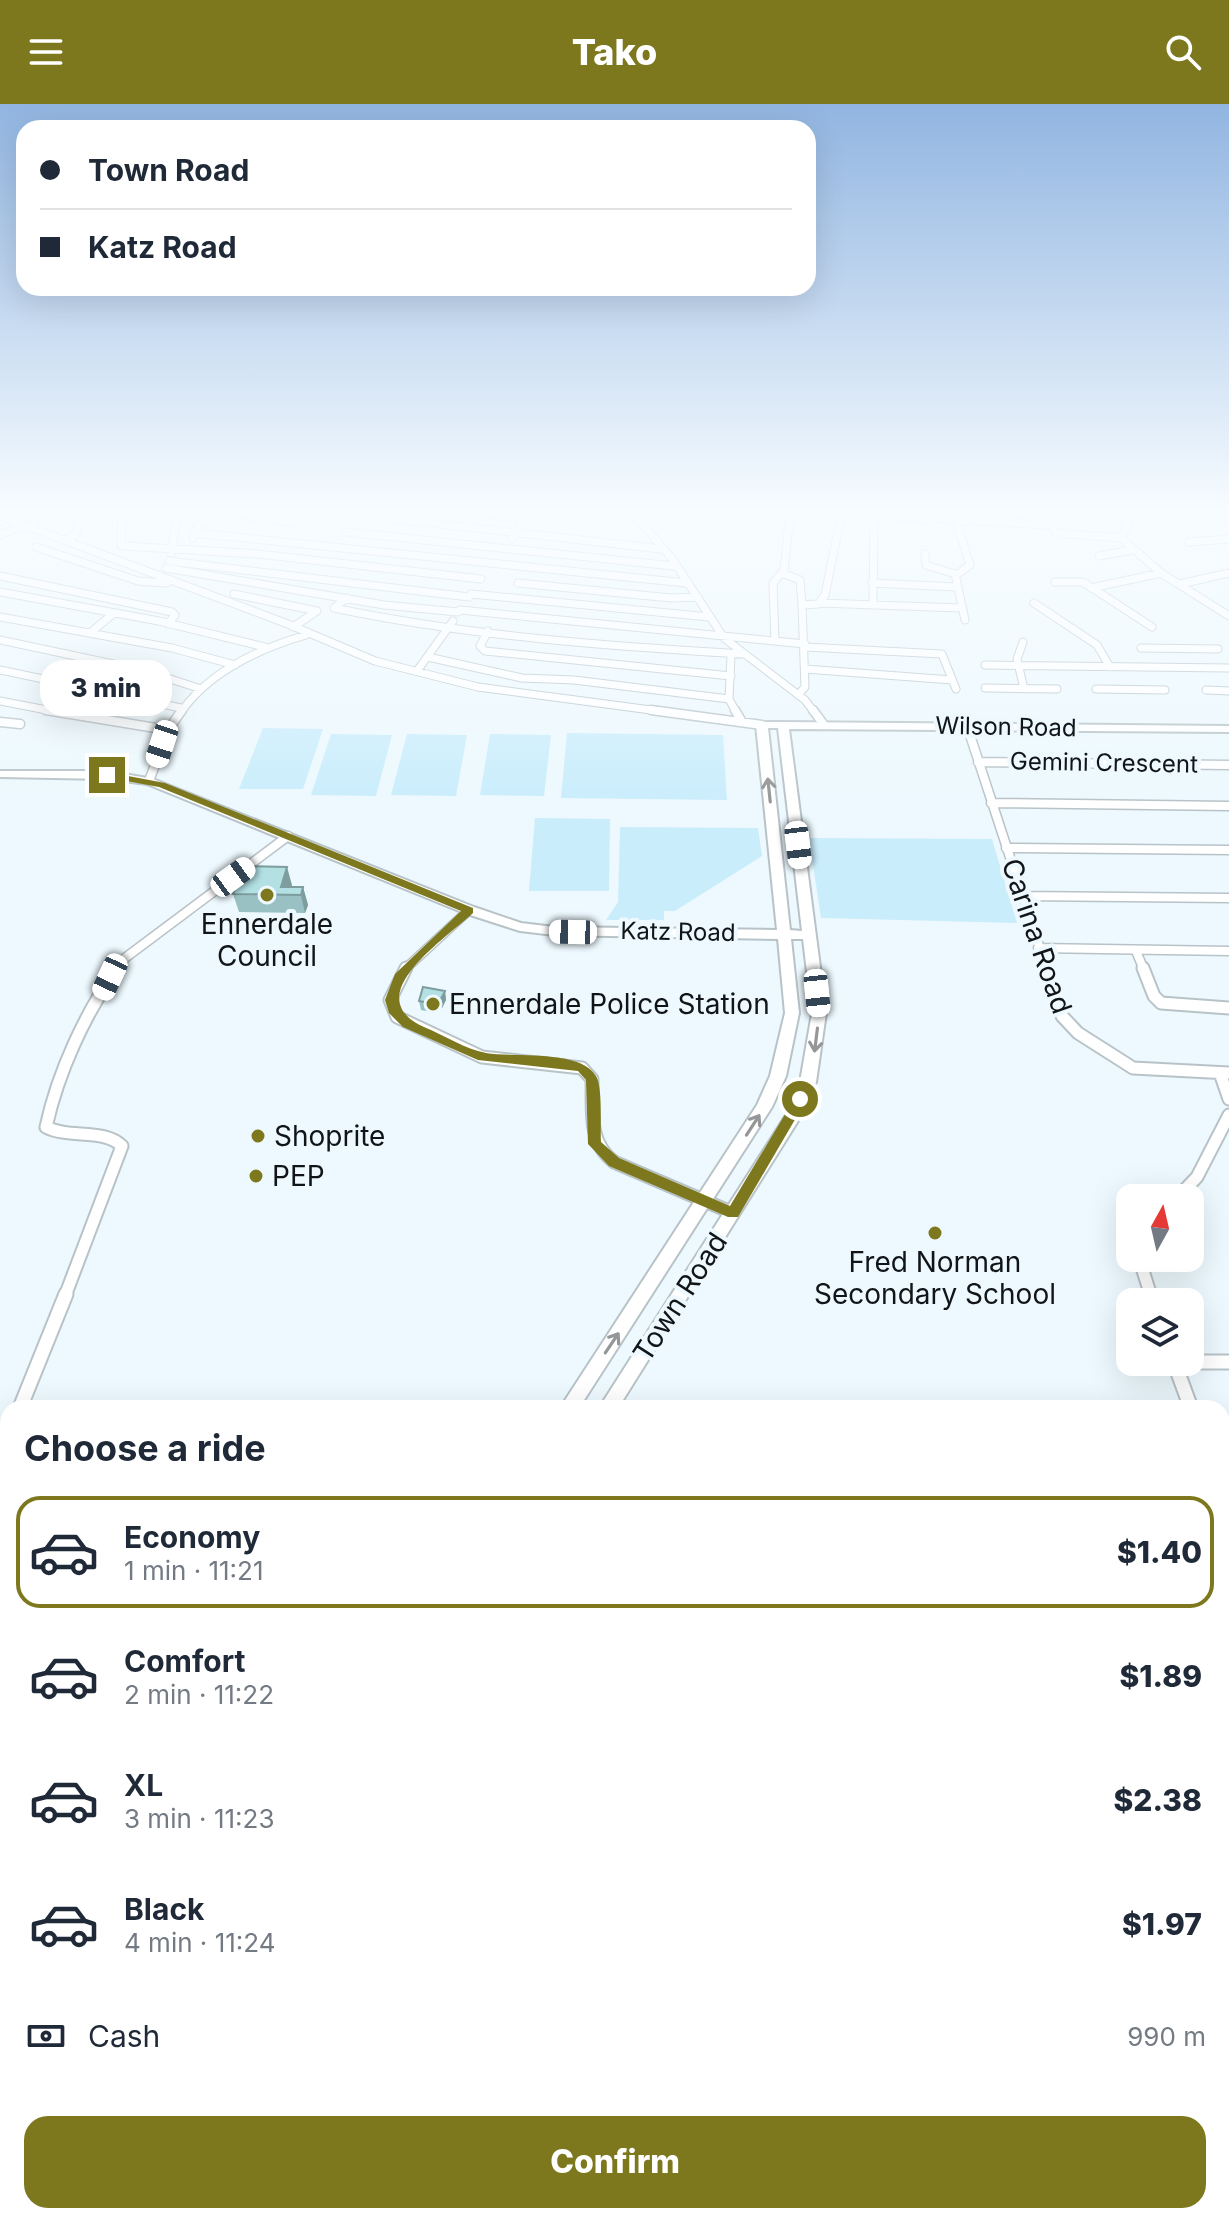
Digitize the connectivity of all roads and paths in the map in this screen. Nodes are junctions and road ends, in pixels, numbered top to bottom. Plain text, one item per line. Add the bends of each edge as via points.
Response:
1 (802, 605) edge
2 (76, 606) edge
3 (143, 606) edge
4 (236, 606) edge
5 (292, 606) edge
6 (336, 606) edge
7 (415, 606) edge
8 (462, 606) edge
9 (589, 606) edge
10 (703, 606) edge
11 (774, 606) edge
12 (900, 606) edge
13 (1042, 606) edge
14 (1119, 606) edge
15 (961, 608) joint
16 (459, 611) junction
17 (114, 613) junction
18 (0, 617) edge
19 (709, 617) junction
20 (965, 620) dead end
21 (168, 624) junction
22 (450, 626) junction
23 (293, 627) junction
24 (1152, 627) dead end
25 (488, 631) junction
26 (90, 633) junction
27 (306, 635) junction
28 (724, 638) junction
29 (0, 640) edge
30 (775, 641) junction
31 (1023, 642) dead end
32 (805, 646) junction
33 (265, 647) junction
34 (1141, 648) dead end
35 (1187, 649) junction
36 (1218, 649) dead end
37 (743, 654) junction
38 (731, 656) junction
39 (428, 657) junction
40 (235, 665) junction
41 (985, 665) dead end
42 (1017, 666) junction
43 (1110, 667) junction
44 (1121, 667) junction
45 (1199, 668) junction
46 (805, 669) junction
47 (0, 670) edge
48 (1228, 670) edge
49 (417, 671) junction
50 (731, 676) junction
51 (952, 680) junction
52 (198, 688) junction
53 (985, 688) dead end
54 (956, 689) dead end
55 (1024, 689) junction
56 (1057, 689) dead end
57 (1096, 689) dead end
58 (1131, 690) junction
59 (1165, 690) dead end
60 (1206, 690) dead end
61 (1229, 691) edge
62 (798, 695) junction
63 (729, 699) junction
64 (0, 701) edge
65 (181, 708) junction
66 (0, 722) edge
67 (742, 722) junction
68 (20, 724) dead end
69 (762, 725) junction
70 (783, 725) junction
71 (824, 725) junction
72 (967, 726) junction
73 (1229, 729) edge
74 (168, 730) junction
75 (978, 762) junction
76 (1229, 765) edge
77 (0, 774) edge
78 (149, 781) junction
79 (991, 803) junction
80 (1229, 806) edge
81 (288, 836) junction
82 (1006, 848) junction
83 (1229, 850) edge
84 (1021, 896) junction
85 (1229, 898) edge
86 (469, 910) junction
87 (782, 911) junction
88 (745, 933) junction
89 (785, 934) junction
90 (809, 935) junction
91 (1038, 948) junction
92 (1136, 951) junction
93 (1229, 951) edge
94 (787, 957) junction
95 (1229, 1008) edge
96 (1224, 1073) edge
97 (1229, 1099) edge
98 (1229, 1115) edge
99 (1225, 1136) edge
100 (1190, 1184) edge
101 (704, 1201) junction
102 (733, 1213) junction
103 (1204, 1362) edge
104 (1229, 1362) edge
105 (1179, 1376) edge
106 (23, 1400) edge
107 (574, 1400) edge
108 (613, 1400) edge
109 (1188, 1400) edge

1 - 32 street
2 - 17 street
3 - 21 street via 172,612
4 - 23 street
5 - 23 street via 317,611
6 - 22 street via 336,611
7 - 16 street
8 - 16 street
9 - 19 street
10 - 19 street
11 - 30 street
12 - 15 street
13 - 43 street via 1097,645
14 - 24 street
15 - 20 street
16 - 22 street
16 - 28 street
17 - 21 street
17 - 26 street
18 - 26 street
19 - 28 street
21 - 33 street
22 - 25 street
22 - 39 street
23 - 27 street
25 - 38 street
25 - 50 street via 480,646 485,651
26 - 40 street
27 - 33 street
27 - 49 street
28 - 30 street
28 - 37 street
29 - 52 street via 146,671
30 - 32 street
31 - 42 street
32 - 46 street
32 - 51 street via 942,654
33 - 40 street
34 - 35 street
35 - 36 street
35 - 45 street
37 - 38 street
37 - 62 street
38 - 50 street
39 - 49 street
39 - 63 street via 522,678
40 - 52 street
41 - 42 street
42 - 43 street
42 - 55 street
43 - 44 street
44 - 45 street
44 - 58 street
45 - 48 street
46 - 51 street
46 - 62 street via 805,687
47 - 65 street
49 - 67 street via 478,687
50 - 63 street
51 - 54 street
52 - 65 street
53 - 55 street
55 - 56 street
57 - 58 street
58 - 59 street
60 - 61 street
62 - 71 street
63 - 67 street
64 - 74 street
65 - 74 street
66 - 68 street
67 - 69 street
69 - 70 street
87 -> 69 street, Town Road
70 - 71 street, Wilson Road
70 - 90 street, Town Road
71 - 72 street, Wilson Road
72 - 73 street, Wilson Road
72 - 75 street, Carina Road
74 - 78 street
75 - 76 street, Gemini Crescent
75 - 79 street, Carina Road
77 - 78 street, Katz Road via 107,775
78 - 81 street, Katz Road
79 - 80 street, Gemini Crescent
79 - 82 street, Carina Road
81 - 86 street, Katz Road
81 - 106 street via 125,958 110,977 68,1065 46,1127 58,1133 114,1138 122,1146 121,1155
82 - 83 street
82 - 84 street, Carina Road
84 - 85 street
84 - 91 street, Carina Road
86 - 88 street, Katz Road via 512,925 554,931
86 - 101 street via 399,977 390,1000 397,1017 482,1057 582,1068 592,1079 593,1137 599,1151
87 - 88 street via 769,925
87 - 89 street, Town Road
88 - 89 street, Katz Road
88 - 94 street
89 - 90 street, Katz Road
89 - 94 street, Town Road
90 -> 102 street, Town Road via 819,1013 808,1082 793,1117
91 - 92 street
91 - 96 street, Carina Road via 1057,1006 1078,1033 1133,1068
92 - 93 street
92 - 95 street via 1161,1003
101 -> 94 street, Town Road via 778,1076 792,1013
96 - 97 street
98 - 99 street
99 - 100 street
101 - 102 street
107 -> 101 street, Town Road
102 - 108 street, Town Road
103 - 104 street
105 - 109 street

